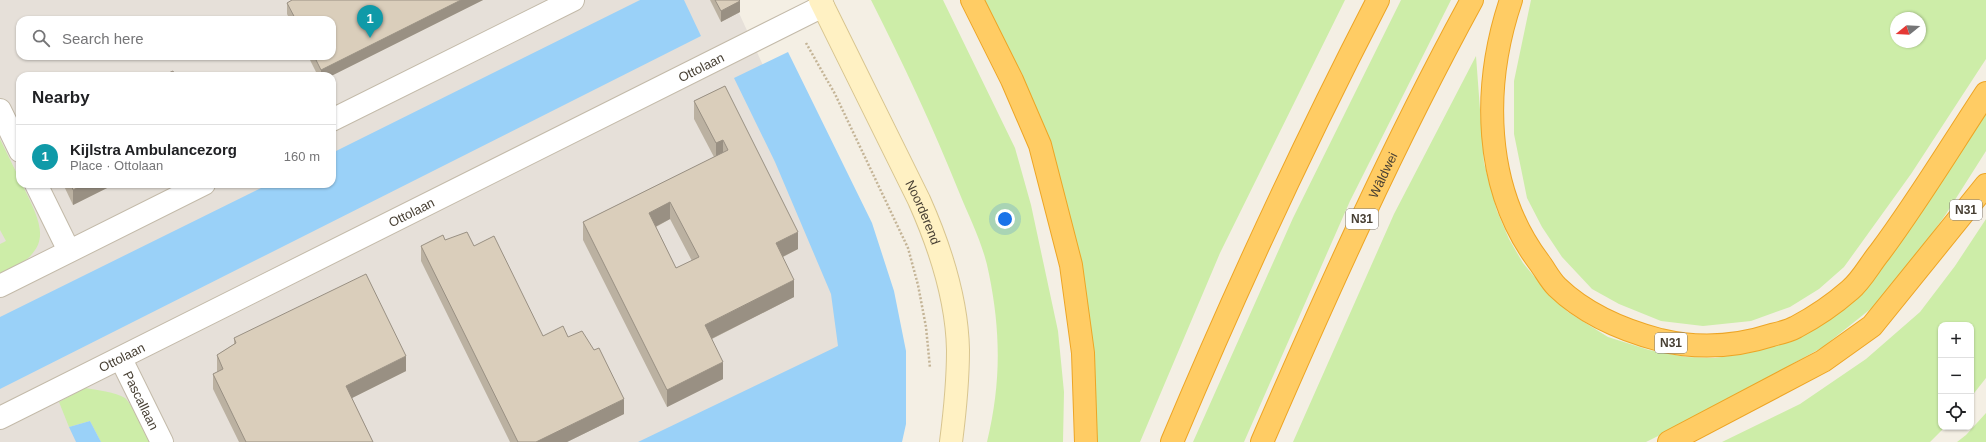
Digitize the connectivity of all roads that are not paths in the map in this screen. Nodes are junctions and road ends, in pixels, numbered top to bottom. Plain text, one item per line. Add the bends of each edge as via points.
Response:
1 (573, 0) edge
2 (972, 0) edge
3 (1378, 0) edge
4 (1472, 0) edge
5 (1511, 0) edge
6 (821, 3) edge
7 (1986, 93) edge
8 (0, 110) edge
9 (336, 118) edge
10 (16, 143) edge
11 (1986, 185) edge
12 (38, 188) edge
13 (196, 188) edge
14 (69, 251) junction
15 (0, 286) edge
16 (121, 359) junction
17 (0, 418) edge
18 (162, 442) edge
19 (951, 442) edge
20 (1086, 442) edge
21 (1172, 442) edge
22 (1262, 442) edge
23 (1668, 442) edge

1 - 9 street
2 - 20 highway via 1012,80 1040,145 1069,257 1083,353
3 - 21 highway via 1285,186 1224,319
4 - 22 highway, Wâldwei / N31 via 1449,41 1358,228
5 - 7 highway, N31 via 1505,16 1495,72 1492,119 1495,160 1507,206 1526,245 1557,286 1591,313 1630,332 1674,343 1716,347 1750,342 1795,328 1852,289 1904,220
6 - 16 street, Ottolaan via 794,20
6 - 19 street, Noorderend via 919,200 934,234 945,269 954,308 958,349 957,398
8 - 10 street
11 - 23 highway, N31 via 1872,326 1823,361
12 - 14 street
13 - 14 street
14 - 15 street
16 - 17 street, Ottolaan
16 - 18 street, Pascallaan

